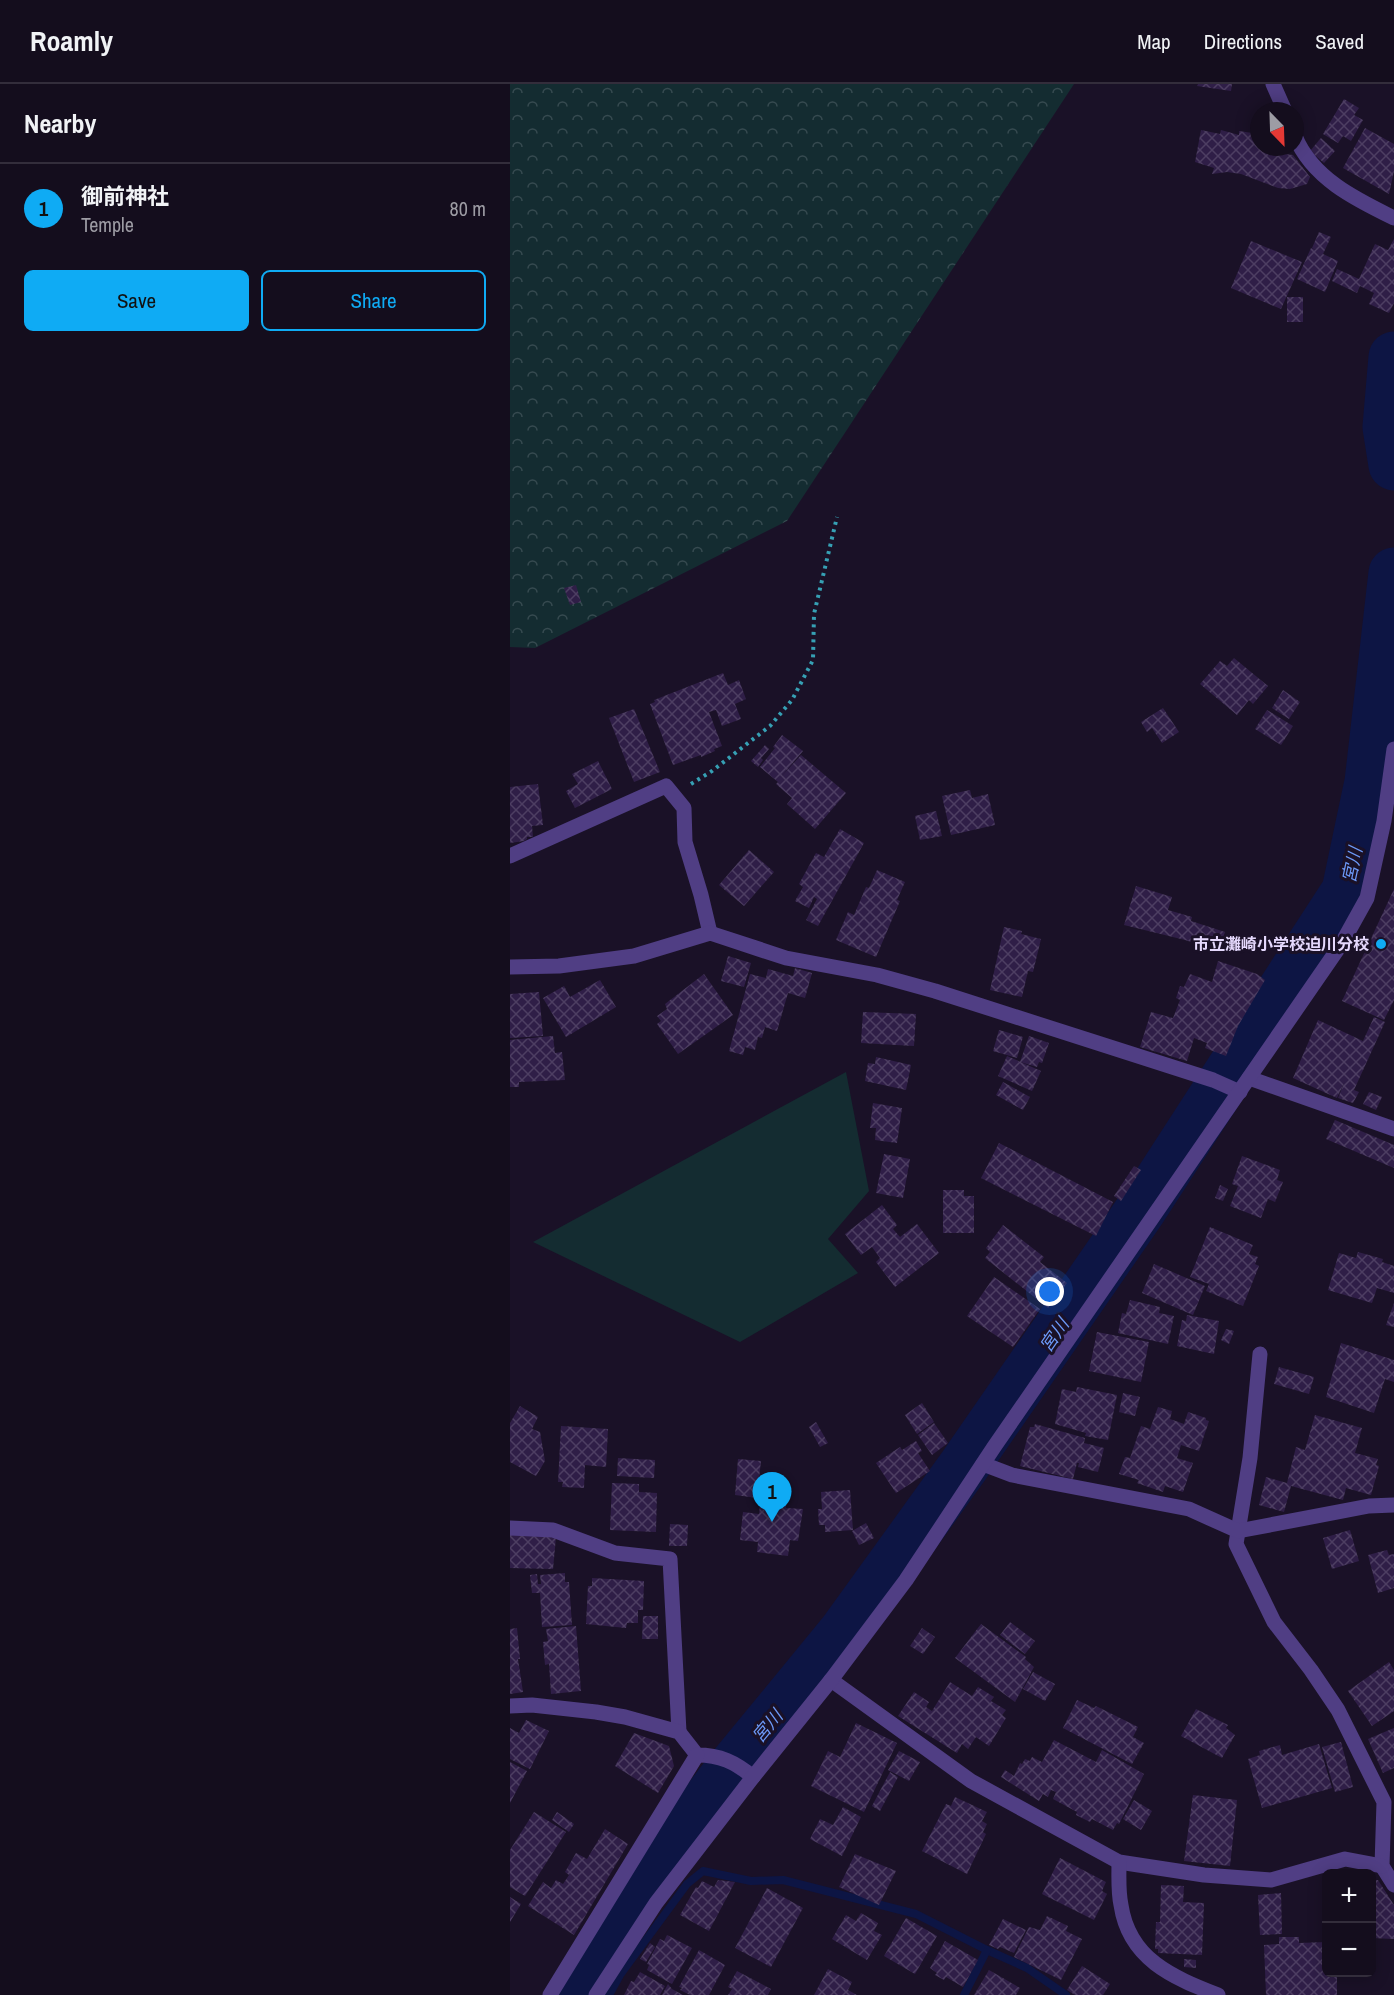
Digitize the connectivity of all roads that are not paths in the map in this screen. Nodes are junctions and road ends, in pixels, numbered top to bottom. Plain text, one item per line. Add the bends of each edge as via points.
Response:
1 (1273, 84) edge
2 (1281, 102) edge
3 (1304, 153) edge
4 (1394, 218) edge
5 (1394, 749) edge
6 (510, 856) edge
7 (710, 933) junction
8 (510, 967) edge
9 (1249, 1078) junction
10 (1236, 1090) junction
11 (1394, 1130) edge
12 (1260, 1354) dead end
13 (983, 1464) junction
14 (1394, 1505) edge
15 (510, 1528) edge
16 (1238, 1531) junction
17 (831, 1680) junction
18 (510, 1706) edge
19 (679, 1732) junction
20 (697, 1755) junction
21 (750, 1775) junction
22 (1119, 1862) junction
23 (1382, 1866) junction
24 (1394, 1885) edge
25 (550, 1995) edge
26 (596, 1995) edge
27 (1218, 1995) edge

1 - 2 street
3 - 4 street via 1333,184
5 - 9 street via 1367,898 1342,943
6 - 7 street via 666,786 684,808 685,842
7 - 8 street via 634,956 559,966
7 - 10 street via 786,958 877,975 935,991
9 - 10 street
9 - 11 street
10 - 13 street
12 - 16 street
13 - 16 street via 1012,1475 1189,1509
13 - 17 street via 906,1580
14 - 16 street via 1369,1506
15 - 19 street via 553,1530 615,1552 670,1559
16 - 23 street via 1236,1544 1274,1622 1338,1710 1384,1802
17 - 21 street
17 - 22 street via 971,1781
18 - 19 street via 596,1712
19 - 20 street
20 - 21 street via 730,1760
20 - 25 street
21 - 26 street via 656,1903
22 - 23 street via 1271,1880 1345,1859
22 - 27 street via 1120,1905 1128,1930 1148,1960 1179,1980
23 - 24 street

